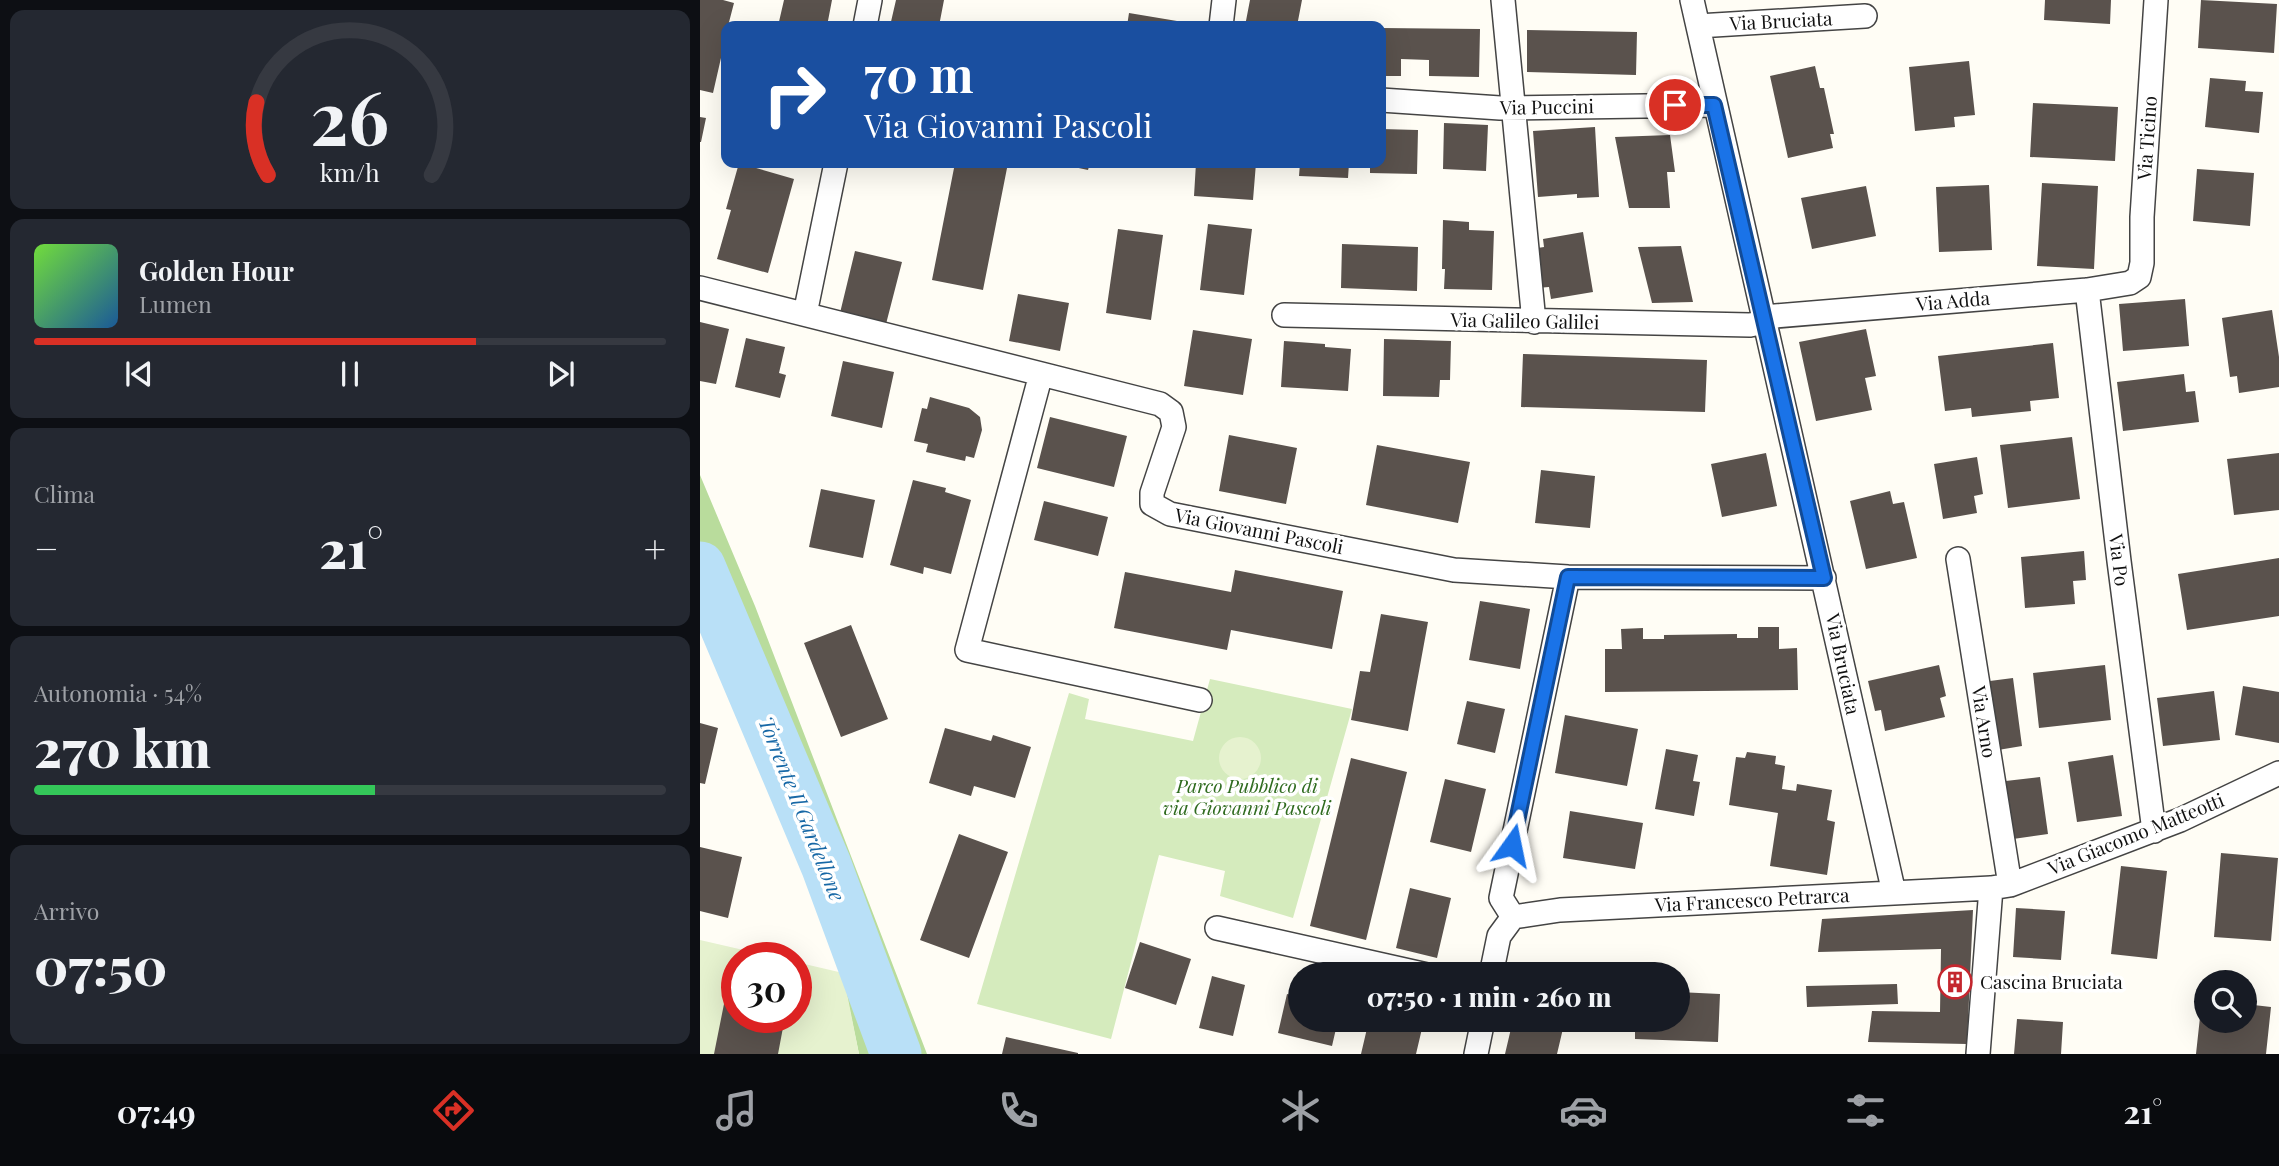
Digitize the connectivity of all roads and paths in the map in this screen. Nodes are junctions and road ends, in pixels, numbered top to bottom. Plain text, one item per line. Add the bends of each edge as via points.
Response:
1 (870, 0) edge
2 (1224, 0) edge
3 (1503, 0) edge
4 (1692, 0) edge
5 (2156, 0) edge
6 (1865, 16) dead end
7 (865, 21) edge
8 (1222, 21) edge
9 (1698, 26) junction
10 (1386, 100) edge
11 (1714, 105) junction
12 (1513, 107) junction
13 (835, 168) edge
14 (2139, 276) joint
15 (700, 288) edge
16 (2087, 290) junction
17 (805, 314) junction
18 (1284, 315) dead end
19 (1765, 320) junction
20 (1534, 322) junction
21 (1041, 374) junction
22 (1958, 559) dead end
23 (1568, 577) junction
24 (1824, 578) junction
25 (1200, 700) dead end
26 (2279, 773) edge
27 (2154, 831) junction
28 (2001, 887) junction
29 (1895, 893) junction
30 (1514, 917) junction
31 (1217, 928) dead end
32 (1369, 962) edge
33 (1494, 962) edge
34 (1481, 1032) edge
35 (1476, 1054) edge
36 (1978, 1054) edge

1 - 7 street
2 - 8 street
3 - 12 street
4 - 9 street, Via Bruciata
5 - 14 street, Via Ticino
6 - 9 street, Via Bruciata
9 - 11 street, Via Bruciata
10 - 12 street, Via Puccini
11 - 12 street, Via Puccini
11 - 19 street, Via Bruciata
12 - 20 street
13 - 17 street
14 - 16 street, Via Adda via 2130,283
15 - 17 street, Via Giovanni Pascoli
16 - 19 street, Via Adda
16 - 27 street, Via Po
17 - 21 street, Via Giovanni Pascoli
18 - 20 street, Via Galileo Galilei
19 - 20 street, Via Galileo Galilei via 1750,325
19 - 24 street, Via Bruciata
21 - 23 street, Via Giovanni Pascoli via 1160,404 1171,412 1174,427 1152,493 1152,504 1170,514 1454,570
21 - 25 street via 967,650
22 - 28 street, Via Arno
23 - 24 street, Via Giovanni Pascoli
23 - 30 street via 1501,898
24 - 29 street, Via Bruciata
26 - 27 street, Via Giacomo Matteotti
27 - 28 street, Via Giacomo Matteotti
28 - 29 street, Via Francesco Petrarca
28 - 36 street
29 - 30 street, Via Francesco Petrarca via 1560,910
30 - 33 street via 1499,936
31 - 32 street
34 - 35 street

